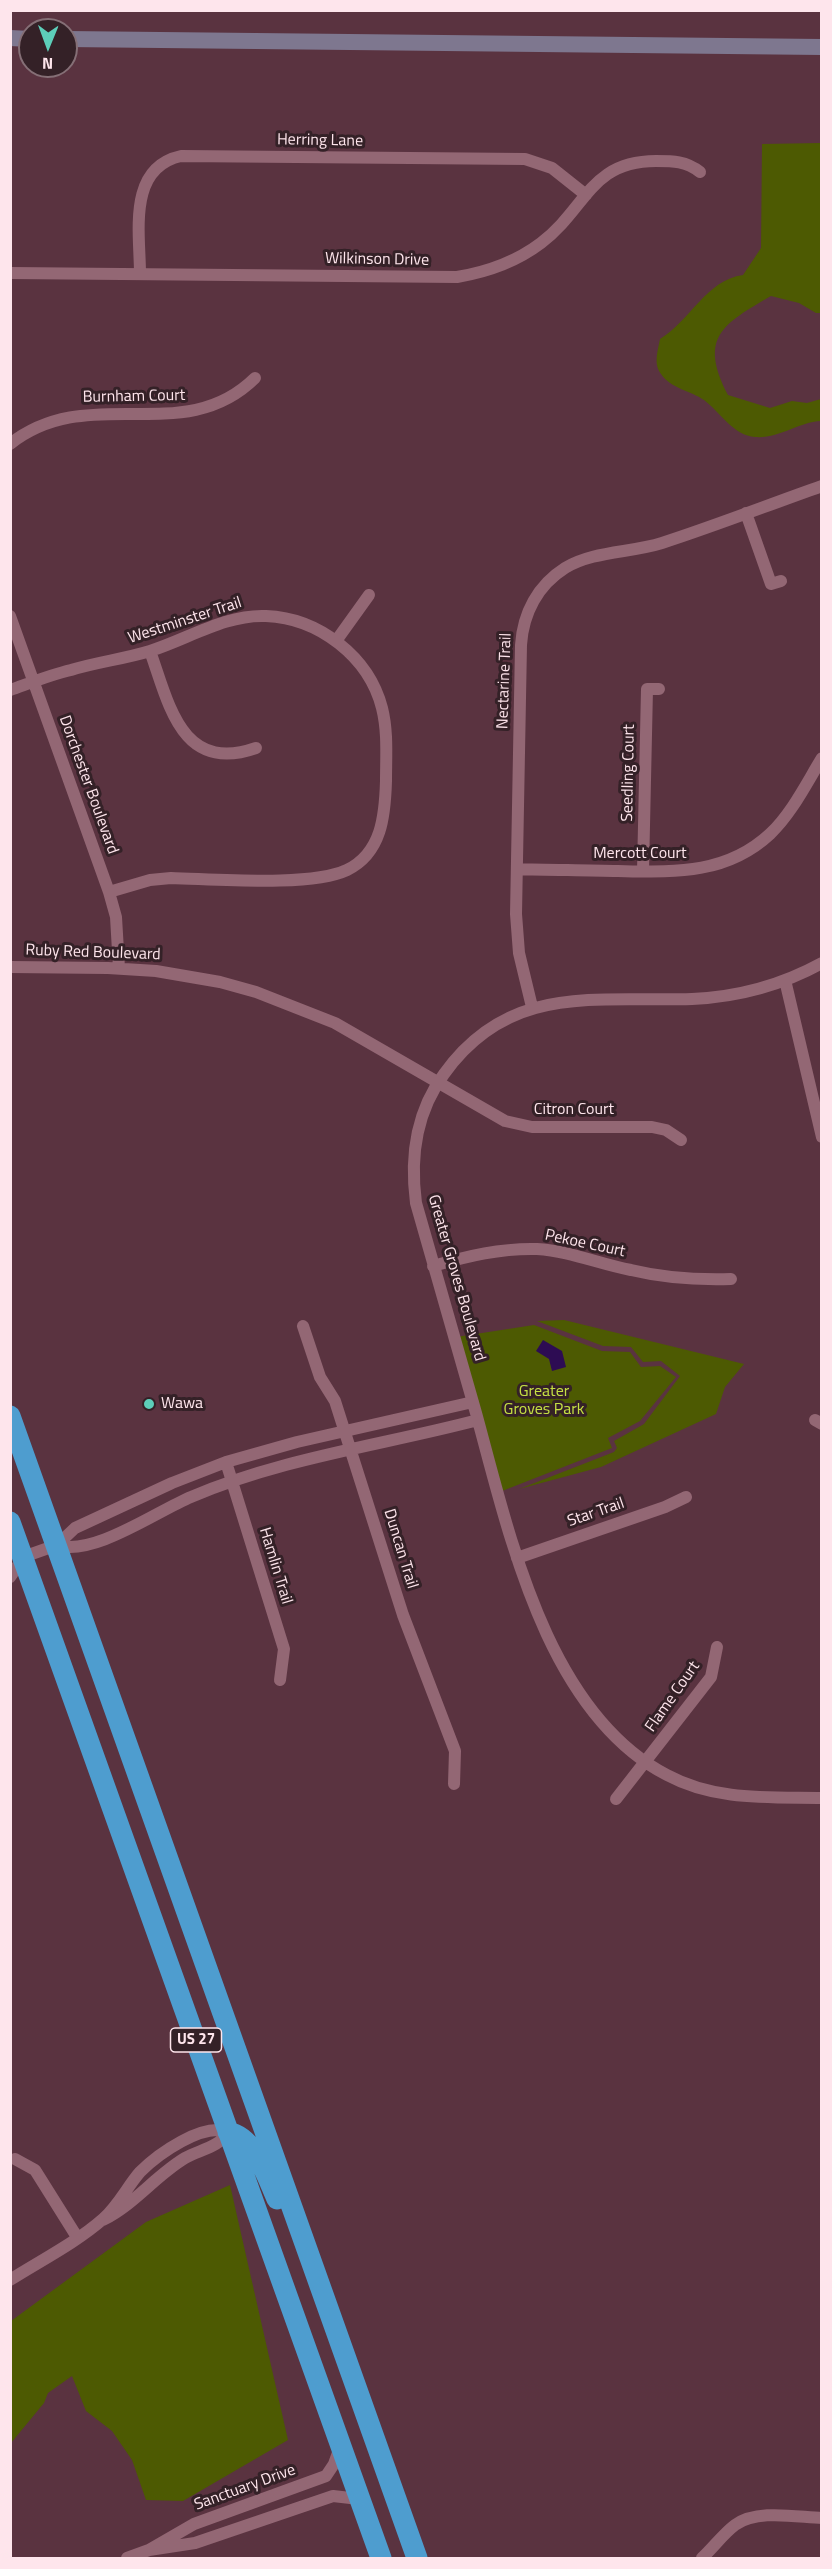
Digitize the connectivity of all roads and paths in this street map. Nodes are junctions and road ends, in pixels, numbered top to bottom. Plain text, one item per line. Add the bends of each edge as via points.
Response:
1 (78, 39) edge
2 (822, 47) edge
3 (700, 172) dead end
4 (586, 195) junction
5 (10, 273) edge
6 (140, 274) junction
7 (255, 378) dead end
8 (10, 444) edge
9 (822, 486) edge
10 (746, 513) junction
11 (781, 581) dead end
12 (369, 595) dead end
13 (10, 616) edge
14 (336, 641) junction
15 (150, 651) junction
16 (34, 682) junction
17 (659, 689) dead end
18 (10, 690) edge
19 (256, 748) dead end
20 (822, 758) edge
21 (517, 869) junction
22 (643, 871) junction
23 (109, 892) junction
24 (822, 963) edge
25 (10, 967) edge
26 (119, 968) junction
27 (785, 980) junction
28 (532, 1007) junction
29 (438, 1082) junction
30 (822, 1137) edge
31 (681, 1140) dead end
32 (433, 1266) junction
33 (731, 1279) dead end
34 (303, 1326) dead end
35 (473, 1402) junction
36 (10, 1416) edge
37 (478, 1420) junction
38 (345, 1431) junction
39 (351, 1450) junction
40 (226, 1462) junction
41 (232, 1481) junction
42 (686, 1497) dead end
43 (10, 1522) edge
44 (57, 1545) junction
45 (17, 1555) edge
46 (517, 1558) junction
47 (10, 1577) edge
48 (717, 1647) dead end
49 (280, 1680) dead end
50 (646, 1763) junction
51 (454, 1784) dead end
52 (822, 1798) edge
53 (616, 1799) dead end
54 (228, 2132) junction
55 (15, 2159) dead end
56 (139, 2174) junction
57 (151, 2184) junction
58 (103, 2220) junction
59 (77, 2236) junction
60 (10, 2280) edge
61 (352, 2377) junction
62 (340, 2446) junction
63 (359, 2499) junction
64 (822, 2518) edge
65 (149, 2550) junction
66 (127, 2559) edge
67 (381, 2559) edge
68 (417, 2559) edge
69 (702, 2559) edge

1 - 2 main road
3 - 4 street, Wilkinson Drive via 681,162 630,162 603,176
4 - 6 street, Wilkinson Drive via 555,231 533,249 500,266 468,275 434,278
4 - 6 street, Herring Lane via 552,168 525,159 181,156 157,167 143,188
5 - 6 street, Wilkinson Drive
7 - 8 street, Burnham Court via 230,397 201,410 177,414 79,414 41,426
9 - 10 street, Nectarine Trail
10 - 11 street via 771,584
10 - 21 street, Nectarine Trail via 660,543 572,564 552,578 535,598 522,635
12 - 14 street
13 - 16 street, Dorchester Boulevard
14 - 15 street, Westminster Trail via 289,619 250,616
14 - 23 street, Westminster Trail via 368,675 386,725 386,814 376,841 363,860 346,871 310,879 171,878
15 - 16 street, Westminster Trail
15 - 19 street via 174,718 190,740 216,753
16 - 18 street, Westminster Trail
16 - 23 street, Dorchester Boulevard
17 - 22 street, Seedling Court via 647,688
20 - 22 street, Mercott Court via 782,821 753,848 700,869
21 - 22 street, Mercott Court
21 - 28 street, Nectarine Trail via 519,953
23 - 26 street, Dorchester Boulevard via 117,917
24 - 27 street, Greater Groves Boulevard
25 - 26 street, Ruby Red Boulevard
26 - 29 street, Ruby Red Boulevard via 219,981 284,1001 335,1023
27 - 28 street, Greater Groves Boulevard via 718,996 580,999
27 - 30 street
28 - 29 street, Greater Groves Boulevard via 476,1038
29 - 31 street, Citron Court via 514,1124 652,1127
29 - 32 street, Greater Groves Boulevard via 416,1137 413,1160 416,1203
32 - 33 street, Pekoe Court via 488,1252 537,1250 578,1255 654,1275
32 - 35 street, Greater Groves Boulevard
34 - 38 street, Duncan Trail via 320,1377 335,1401
35 - 37 street, Greater Groves Boulevard
35 - 38 street
36 - 44 highway, US 27
37 - 39 street
37 - 46 street, Greater Groves Boulevard
38 - 39 street, Duncan Trail
38 - 40 street
39 - 41 street
39 - 51 street, Duncan Trail via 403,1616 455,1751
40 - 41 street, Hamlin Trail
40 - 44 street via 75,1528
41 - 44 street via 81,1547
41 - 49 street, Hamlin Trail via 284,1649
42 - 46 street, Star Trail
43 - 45 highway, US 27
44 - 45 street
44 - 61 highway, US 27
45 - 47 street
45 - 54 highway, US 27
46 - 50 street, Greater Groves Boulevard via 552,1643 590,1709 615,1738
48 - 50 street, Flame Court via 711,1677
50 - 52 street, Greater Groves Boulevard via 679,1781 718,1794
50 - 53 street, Flame Court
54 - 56 street via 202,2132 165,2152
54 - 57 street via 221,2141 186,2157
54 - 61 highway via 244,2138 252,2148 281,2209 332,2354
54 - 62 highway, US 27
55 - 59 street via 34,2170
56 - 57 street
56 - 58 street
57 - 58 street via 134,2202
58 - 59 street
59 - 60 street
61 - 68 highway, US 27
62 - 63 highway, US 27
62 - 65 street, Sanctuary Drive via 326,2475 194,2524
63 - 65 street, Sanctuary Drive via 333,2496 195,2543
63 - 67 highway, US 27
64 - 69 street via 746,2519 731,2528
65 - 66 street, Sanctuary Drive

